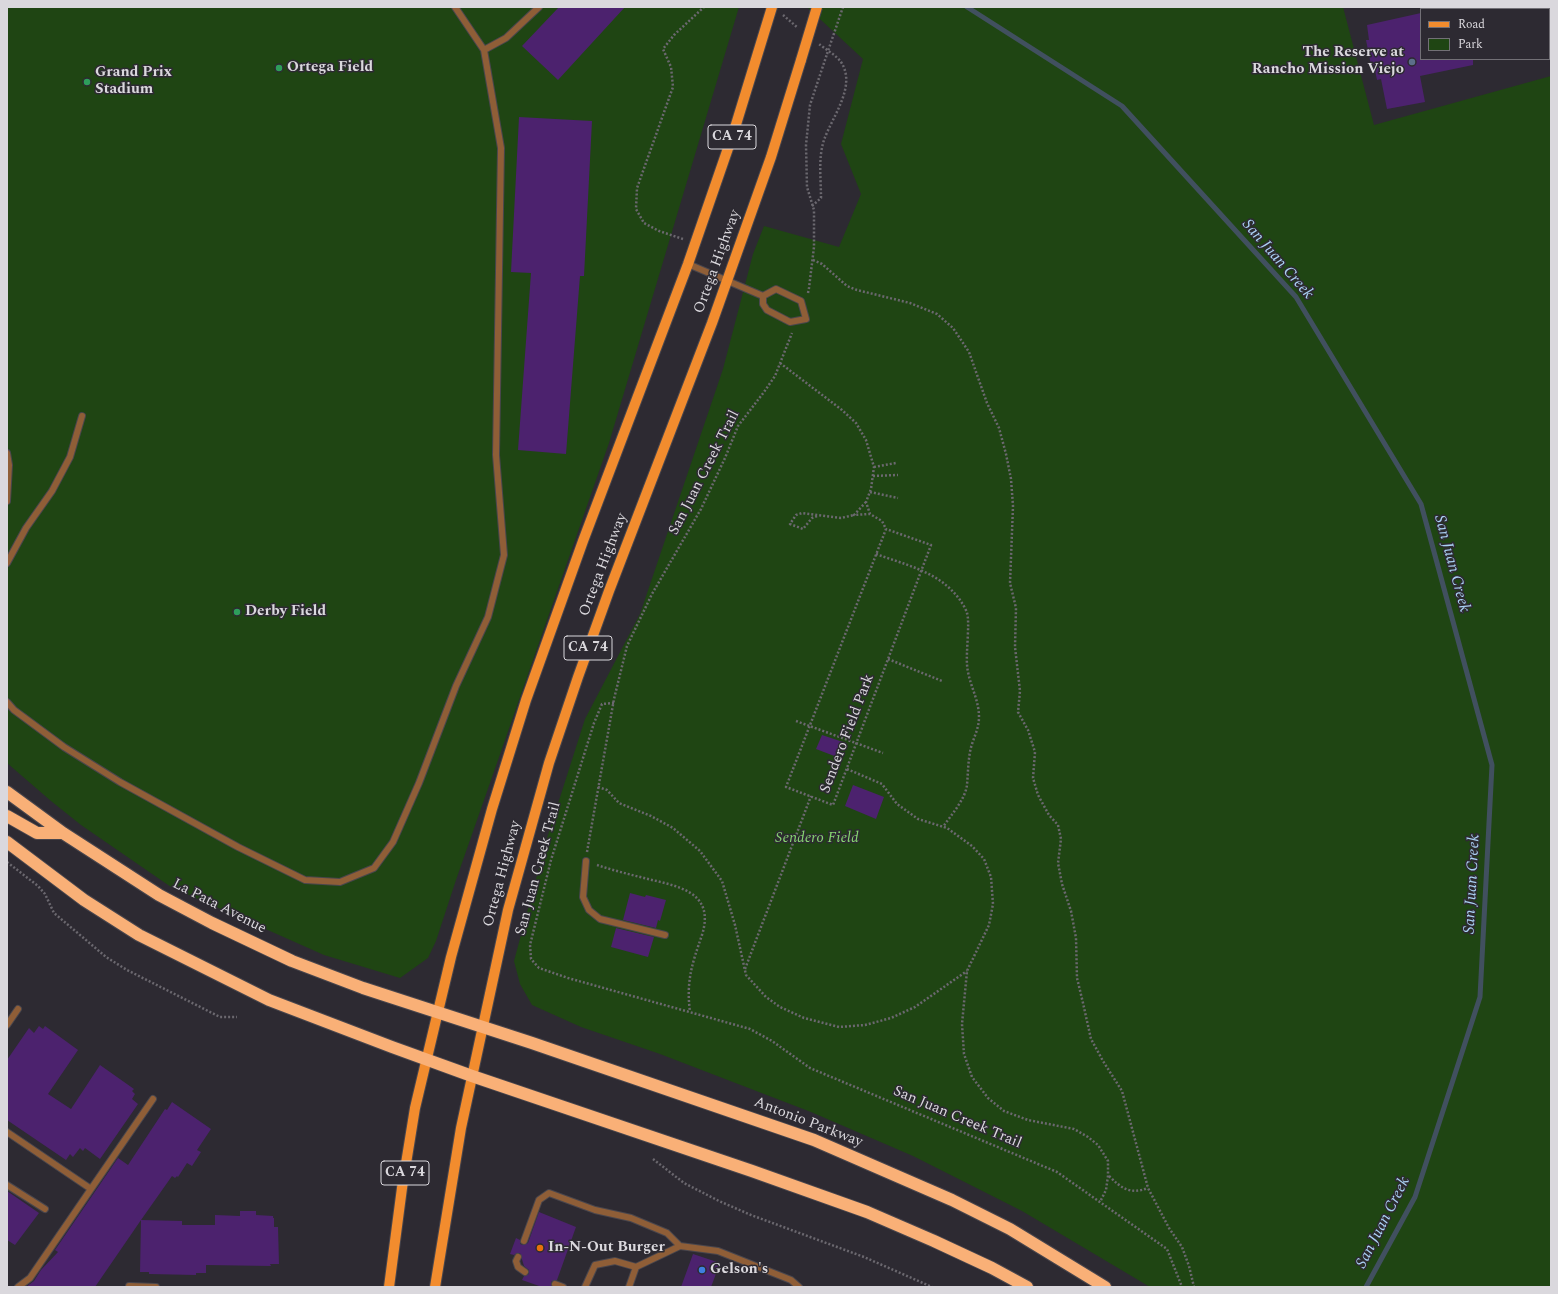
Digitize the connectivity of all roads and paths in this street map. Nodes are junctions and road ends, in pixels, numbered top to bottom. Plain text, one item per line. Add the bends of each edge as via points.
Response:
1 (455, 7) edge
2 (539, 7) edge
3 (704, 7) edge
4 (818, 7) edge
5 (842, 7) edge
6 (774, 9) edge
7 (803, 32) dead end
8 (816, 42) dead end
9 (484, 50) junction
10 (812, 206) junction
11 (695, 243) junction
12 (813, 260) junction
13 (688, 264) junction
14 (727, 281) junction
15 (763, 296) junction
16 (802, 307) junction
17 (796, 321) junction
18 (780, 363) junction
19 (82, 416) dead end
20 (7, 453) edge
21 (896, 463) dead end
22 (874, 467) junction
23 (898, 475) dead end
24 (873, 476) junction
25 (870, 492) junction
26 (898, 498) dead end
27 (7, 500) edge
28 (866, 502) junction
29 (870, 514) junction
30 (854, 515) junction
31 (817, 516) junction
32 (886, 529) junction
33 (876, 554) junction
34 (7, 563) edge
35 (921, 570) junction
36 (888, 659) junction
37 (942, 680) dead end
38 (7, 702) edge
39 (614, 703) junction
40 (796, 721) dead end
41 (810, 727) junction
42 (856, 744) junction
43 (883, 753) dead end
44 (847, 769) junction
45 (598, 787) junction
46 (7, 792) edge
47 (810, 796) junction
48 (7, 816) edge
49 (943, 827) junction
50 (63, 833) junction
51 (7, 842) edge
52 (586, 861) junction
53 (7, 862) edge
54 (665, 935) dead end
55 (744, 970) junction
56 (967, 971) junction
57 (18, 1009) dead end
58 (437, 1012) junction
59 (690, 1012) junction
60 (237, 1017) dead end
61 (7, 1025) edge
62 (482, 1026) junction
63 (426, 1059) junction
64 (472, 1076) junction
65 (154, 1099) dead end
66 (7, 1132) edge
67 (653, 1159) dead end
68 (1108, 1176) junction
69 (7, 1185) edge
70 (1148, 1188) junction
71 (91, 1189) junction
72 (1100, 1202) junction
73 (45, 1210) dead end
74 (524, 1241) dead end
75 (680, 1246) junction
76 (518, 1257) dead end
77 (636, 1267) junction
78 (525, 1272) dead end
79 (555, 1284) dead end
80 (129, 1286) dead end
81 (18, 1287) edge
82 (156, 1287) edge
83 (389, 1287) edge
84 (435, 1287) edge
85 (563, 1287) edge
86 (585, 1287) edge
87 (629, 1287) edge
88 (799, 1287) edge
89 (932, 1287) edge
90 (1027, 1287) edge
91 (1105, 1287) edge
92 (1182, 1287) edge
93 (1194, 1287) edge

1 - 9 lane
2 - 9 lane via 506,38
3 - 11 path via 663,49 671,67 673,87 637,188 636,209 644,223
4 - 14 main road, Ortega Highway / CA 74, bridge via 771,157
5 - 10 path, bridge via 810,105 806,145 807,187
6 - 7 path
6 - 11 main road, Ortega Highway / CA 74
8 - 10 path via 840,61 846,74 843,98 824,140 821,158 821,198
9 - 38 lane via 501,148 496,455 504,555 488,617 456,686 419,783 393,842 374,868 340,882 305,880 238,847 120,782 64,747
10 - 12 path
11 - 13 main road, Ortega Highway / CA 74
12 - 16 path via 810,288
12 - 70 path via 822,264 847,286 910,303 936,314 953,328 970,352 987,403 999,428 1011,479 1013,506 1010,583 1016,608 1015,646 1020,691 1018,712 1028,730 1035,752 1034,778 1038,795 1058,826 1061,838 1058,863 1071,911 1076,938 1077,978 1091,1039 1122,1091
13 - 14 lane
13 - 58 main road, Ortega Highway / CA 74 via 582,541 526,700 490,817
14 - 15 lane
14 - 62 main road, Ortega Highway / CA 74 via 609,590 549,763 508,910
15 - 16 lane via 776,289 800,301
15 - 17 lane via 763,304 767,310 790,322
16 - 17 lane via 806,319
17 - 18 path, San Juan Creek Trail
18 - 22 path via 856,423 866,440
18 - 39 path, San Juan Creek Trail via 764,392 738,426 701,509 649,601 627,646
19 - 34 lane via 70,457
20 - 27 lane
21 - 22 path
22 - 24 path
23 - 24 path
24 - 25 path
25 - 26 path
25 - 28 path
28 - 29 path
28 - 30 path
29 - 30 path
29 - 32 path, Sendero Field Park via 882,520
30 - 31 path via 841,518
31 - 31 path via 809,513 796,515 790,524 803,528
32 - 33 path, Sendero Field Park
32 - 35 path, Sendero Field Park via 931,545
33 - 35 path
33 - 41 path, Sendero Field Park
35 - 36 path, Sendero Field Park
35 - 49 path via 947,585 968,614 967,664 977,699 979,718 970,750 967,787 962,800
36 - 37 path
36 - 42 path, Sendero Field Park
39 - 45 path, San Juan Creek Trail
39 - 59 path, San Juan Creek Trail via 602,704 594,723 551,860 530,945 531,959 539,968 568,978
40 - 41 path
41 - 42 path
41 - 47 path, Sendero Field Park via 786,787
42 - 43 path
42 - 44 path, Sendero Field Park
44 - 47 path, Sendero Field Park via 833,805
44 - 49 path via 882,784 897,804 918,819
45 - 52 path, San Juan Creek Trail
45 - 55 path via 607,790 619,803 673,828 700,851 722,881 735,925
46 - 50 highway, La Pata Avenue
47 - 55 path
48 - 50 highway via 37,833
49 - 56 path via 972,846 984,859 991,877 993,904 989,925
50 - 58 highway, La Pata Avenue via 159,895 212,923 292,961
51 - 63 highway via 84,900 138,935 269,1000
52 - 54 lane via 583,897 589,910 600,919
52 - 59 path via 682,888 693,893 700,901 705,911 703,931 691,970 688,994
53 - 60 path via 38,886 54,913 106,957 220,1017
55 - 56 path via 766,997 780,1007 804,1018 838,1027 865,1025 891,1018 915,1007
56 - 68 path via 962,1024 964,1054 972,1077 988,1098 1004,1111 1028,1120 1074,1129 1088,1137 1098,1145 1108,1161
57 - 61 lane
58 - 62 highway, La Pata Avenue
58 - 63 main road, Ortega Highway / CA 74
59 - 72 path, San Juan Creek Trail via 750,1029 810,1068 1057,1172
62 - 64 main road, Ortega Highway / CA 74
62 - 91 highway, Antonio Parkway via 814,1140 945,1197 1010,1229
63 - 64 highway
63 - 83 main road, Ortega Highway / CA 74 via 415,1108
64 - 84 main road, Ortega Highway / CA 74
64 - 90 highway via 867,1212 992,1268
65 - 71 lane
66 - 71 lane
67 - 89 path via 684,1183 719,1201 864,1257
68 - 70 path via 1118,1186 1130,1190 1139,1192
68 - 72 path via 1106,1190
69 - 73 lane
70 - 93 path via 1182,1247
71 - 81 lane via 30,1278
72 - 92 path, San Juan Creek Trail via 1167,1249
74 - 75 lane via 539,1200 549,1193 595,1210 631,1218 667,1233
75 - 77 lane
75 - 88 lane via 718,1251 791,1280
76 - 78 lane via 518,1267
77 - 86 lane via 614,1261 594,1266
77 - 87 lane
79 - 85 lane
80 - 82 lane

